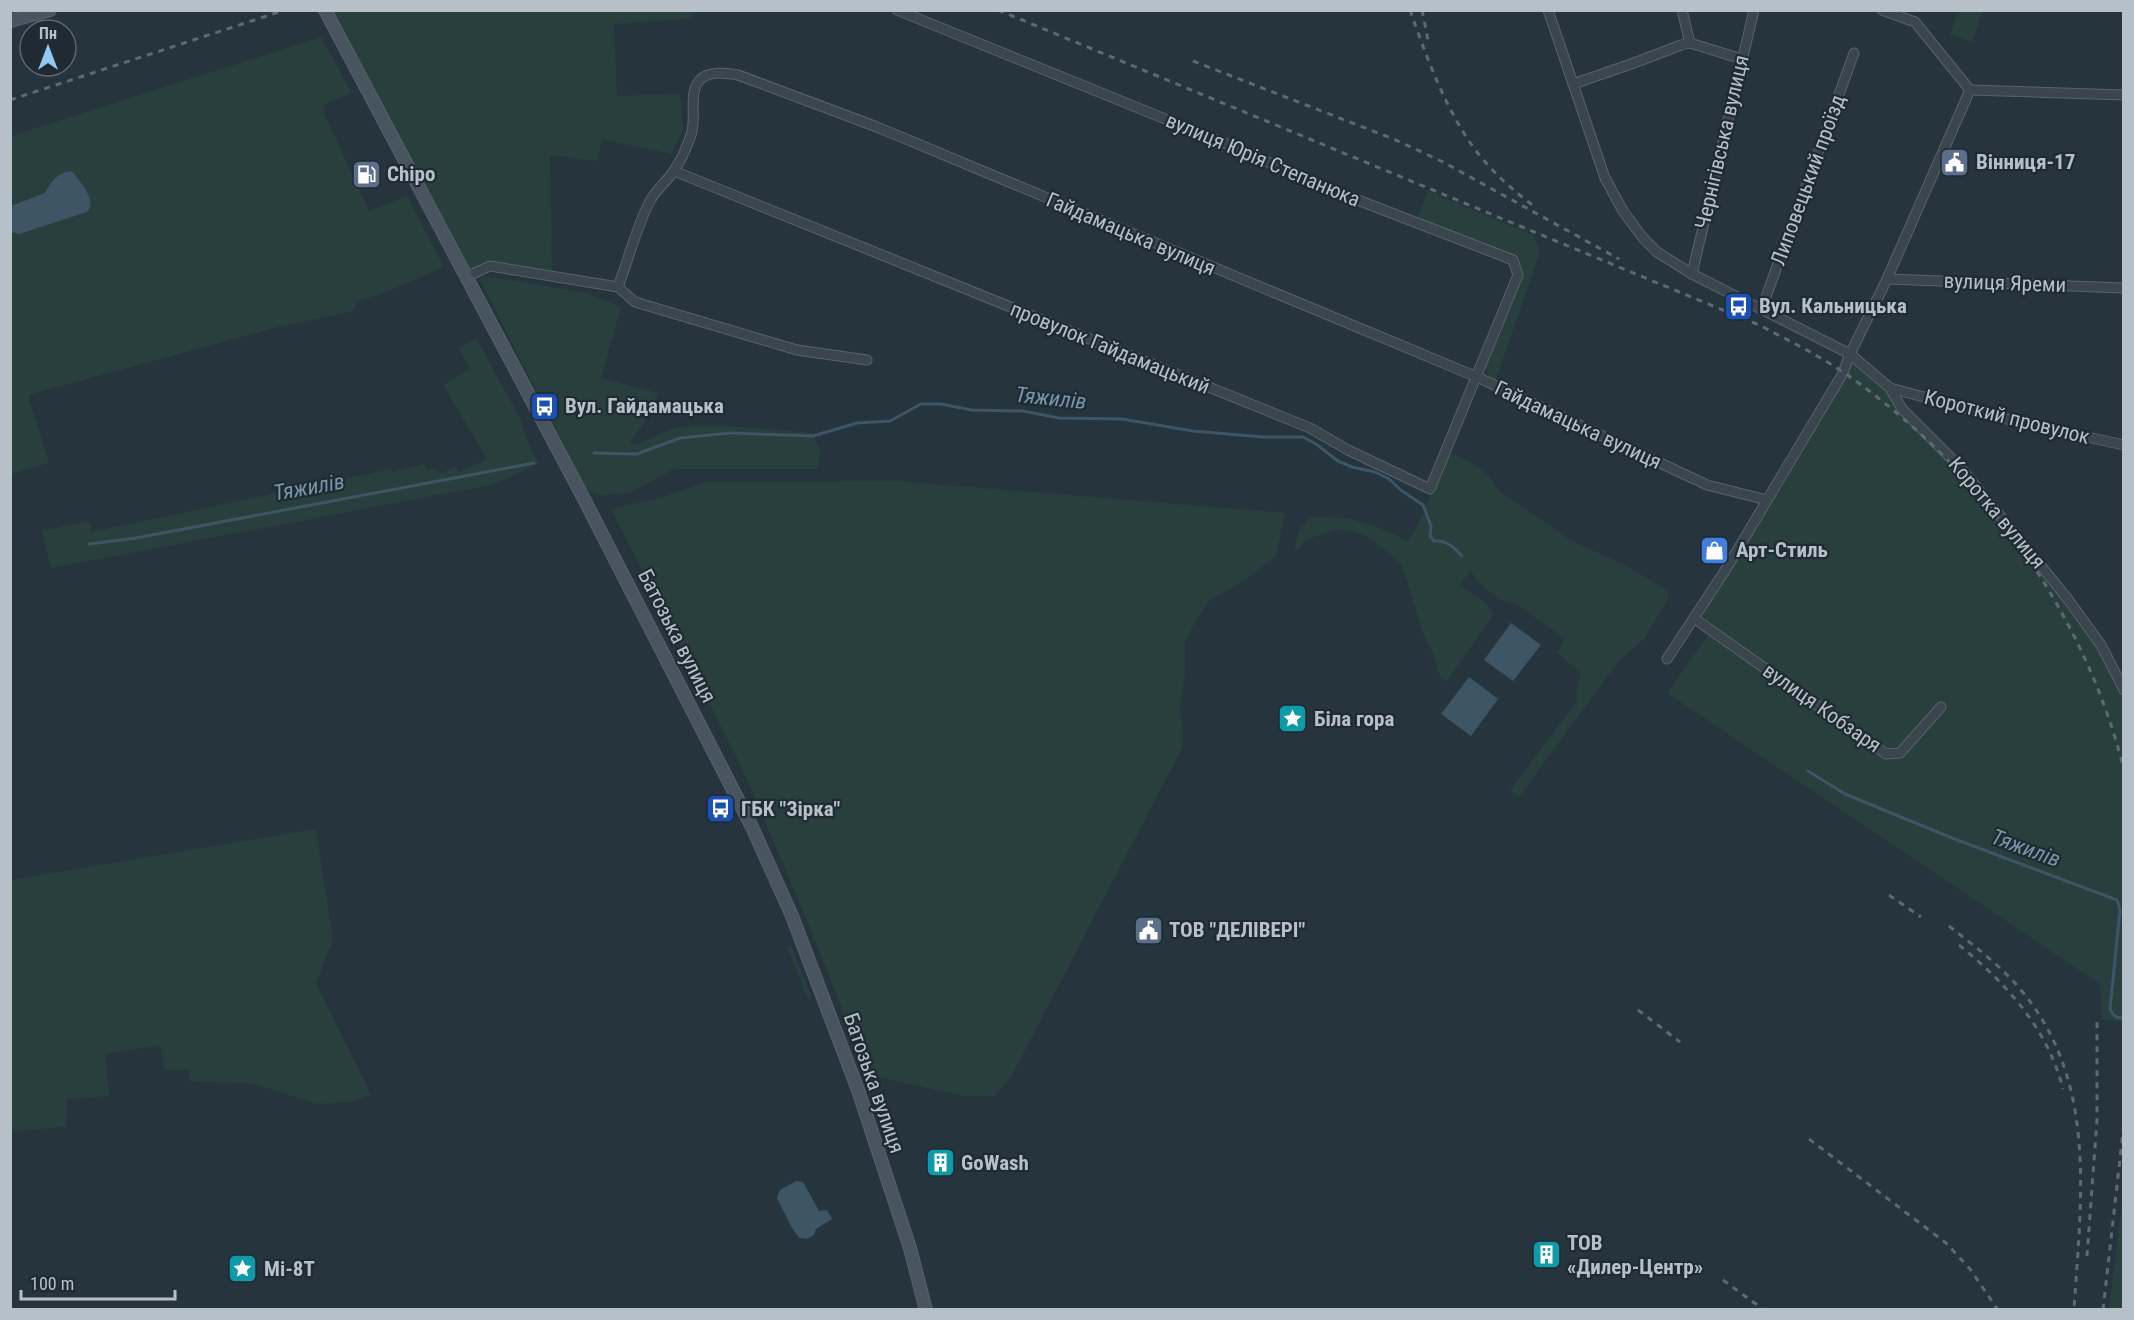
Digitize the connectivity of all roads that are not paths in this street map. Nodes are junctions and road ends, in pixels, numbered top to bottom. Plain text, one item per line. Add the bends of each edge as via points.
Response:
1 (50, 10) edge
2 (325, 10) edge
3 (897, 10) edge
4 (1548, 10) edge
5 (1682, 10) edge
6 (1754, 10) edge
7 (1882, 10) edge
8 (10, 21) edge
9 (1690, 43) junction
10 (1854, 53) dead end
11 (1742, 59) junction
12 (1573, 84) junction
13 (1970, 90) junction
14 (2124, 94) edge
15 (674, 171) junction
16 (1692, 274) junction
17 (466, 277) junction
18 (1887, 279) junction
19 (618, 287) junction
20 (2124, 288) edge
21 (1762, 308) junction
22 (1851, 354) junction
23 (867, 360) dead end
24 (1477, 377) junction
25 (1890, 388) junction
26 (2124, 445) edge
27 (1767, 500) junction
28 (1695, 619) junction
29 (1667, 659) dead end
30 (2124, 690) edge
31 (1941, 707) dead end
32 (926, 1310) edge

1 - 8 street
2 - 17 street, Батозька вулиця
3 - 24 street, вулиця Юрія Степанюка via 1337,192 1513,260 1518,275
4 - 12 street, Коротка вулиця
5 - 9 street
6 - 11 street, Чернігівська вулиця
7 - 13 street via 1915,22
9 - 11 street
9 - 12 street
10 - 21 street, Липовецький проїзд
11 - 16 street, Чернігівська вулиця
12 - 16 street, Коротка вулиця via 1600,166 1623,211 1657,252
13 - 14 street
13 - 18 street
15 - 19 street, Гайдамацька вулиця via 649,204
15 - 24 street, Гайдамацька вулиця via 694,126 698,81 715,73 738,75 877,127
15 - 24 street, провулок Гайдамацький via 1310,428 1430,489
16 - 21 street, Коротка вулиця
17 - 19 street via 490,266
17 - 32 street, Батозька вулиця via 756,836 792,916 858,1090 910,1248
18 - 20 street, вулиця Яреми
18 - 22 street
19 - 23 street via 635,302 797,350
21 - 22 street, Коротка вулиця
22 - 25 street, Коротка вулиця
22 - 27 street via 1825,407
24 - 27 street, Гайдамацька вулиця via 1707,485
25 - 26 street, Короткий провулок via 2014,422
25 - 30 street, Коротка вулиця via 1902,409 1961,468 2067,597 2101,645
27 - 28 street
28 - 29 street
28 - 31 street, вулиця Кобзаря via 1886,754 1900,753

